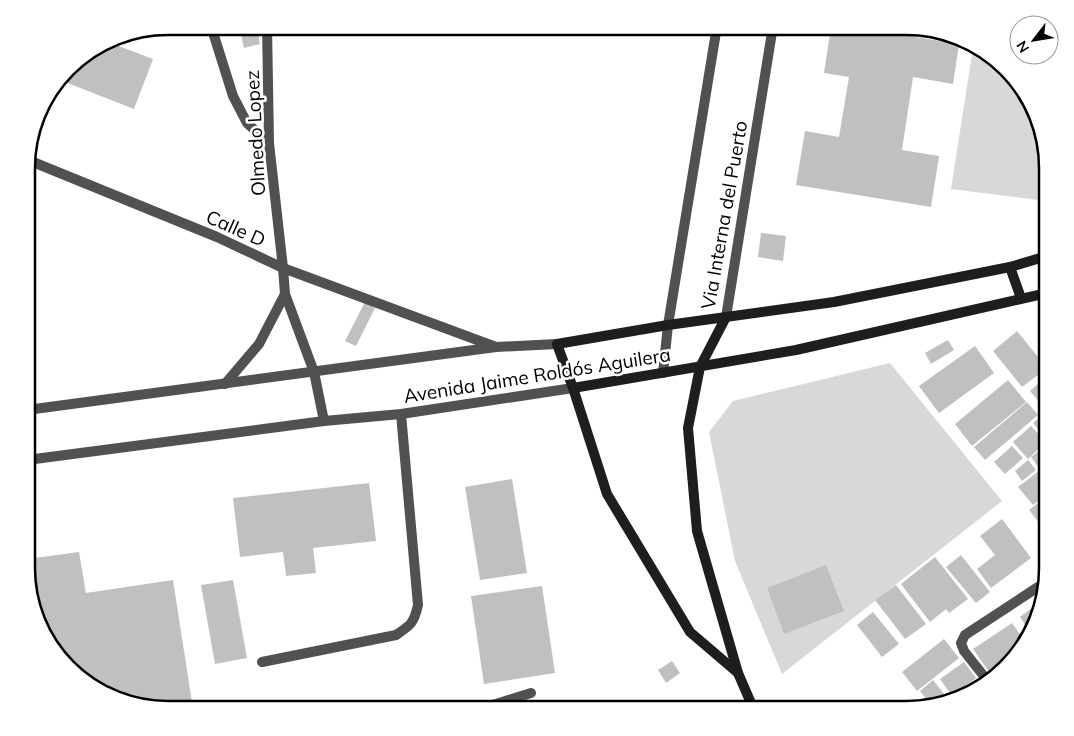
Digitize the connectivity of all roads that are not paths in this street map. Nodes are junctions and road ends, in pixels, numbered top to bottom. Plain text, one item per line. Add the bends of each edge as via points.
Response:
1 (214, 35) edge
2 (268, 35) edge
3 (716, 35) edge
4 (772, 35) edge
5 (270, 143) junction
6 (35, 163) edge
7 (1039, 258) edge
8 (1010, 266) junction
9 (283, 268) junction
10 (285, 294) junction
11 (1039, 295) edge
12 (1021, 298) junction
13 (726, 317) junction
14 (668, 325) junction
15 (557, 344) junction
16 (496, 347) junction
17 (700, 367) junction
18 (314, 372) junction
19 (663, 373) junction
20 (225, 384) junction
21 (573, 388) junction
22 (35, 409) edge
23 (401, 414) junction
24 (324, 421) junction
25 (35, 459) edge
26 (1037, 588) edge
27 (262, 662) dead end
28 (738, 674) junction
29 (984, 676) edge
30 (532, 694) dead end
31 (508, 701) edge
32 (750, 701) edge

1 - 5 street via 233,96 247,123
2 - 5 street, Olmedo Lopez
3 - 14 street, Via Interna del Puerto
4 - 13 street, Via Interna del Puerto
5 - 9 street, Olmedo Lopez
6 - 9 street, Calle D via 217,237
7 - 8 main road, Avenida Jaime Roldós Aguilera
8 - 12 main road
8 - 13 main road, Avenida Jaime Roldós Aguilera via 834,302
9 - 10 street
9 - 16 street, Calle D
10 - 18 street
10 - 20 street via 259,344
11 - 12 main road, Avenida Jaime Roldós Aguilera
12 - 17 main road, Avenida Jaime Roldós Aguilera via 796,350
13 - 14 main road, Avenida Jaime Roldós Aguilera
13 - 17 main road, Via Interna del Puerto
14 - 15 main road, Avenida Jaime Roldós Aguilera
14 - 19 street, Via Interna del Puerto
15 - 16 street, Avenida Jaime Roldós Aguilera
15 - 21 main road
16 - 18 street, Avenida Jaime Roldós Aguilera
17 - 19 main road, Avenida Jaime Roldós Aguilera
17 - 28 main road, Via Interna del Puerto via 688,428 697,531
18 - 20 street, Avenida Jaime Roldós Aguilera
18 - 24 street
19 - 21 main road, Avenida Jaime Roldós Aguilera
20 - 22 street, Avenida Jaime Roldós Aguilera
21 - 23 street, Avenida Jaime Roldós Aguilera
21 - 28 main road via 607,494 690,632
23 - 24 street, Avenida Jaime Roldós Aguilera
23 - 27 street via 418,605 415,619 396,635
24 - 25 street, Avenida Jaime Roldós Aguilera
26 - 29 street via 965,635 961,643 964,651
28 - 32 main road, Via Interna del Puerto
30 - 31 street

